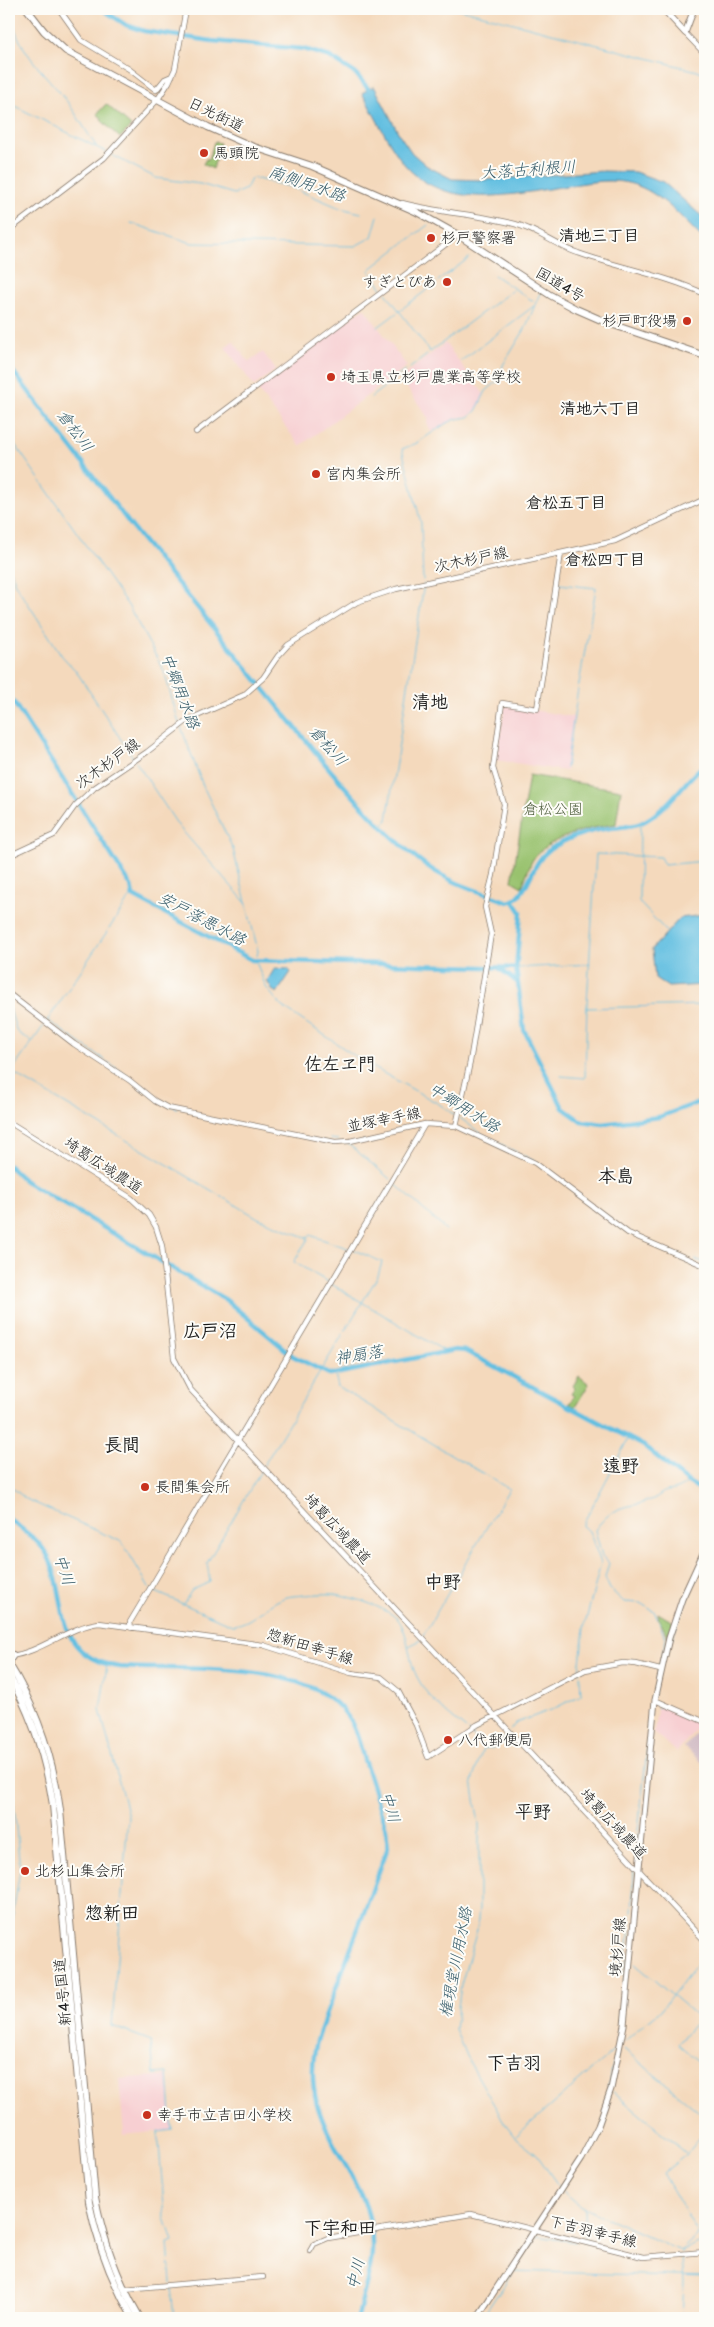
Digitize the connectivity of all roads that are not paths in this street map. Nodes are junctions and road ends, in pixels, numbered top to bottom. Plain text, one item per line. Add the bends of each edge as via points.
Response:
1 (27, 9) edge
2 (59, 9) edge
3 (186, 9) edge
4 (662, 9) edge
5 (694, 9) edge
6 (685, 33) junction
7 (705, 54) edge
8 (172, 76) junction
9 (158, 99) junction
10 (420, 211) junction
11 (9, 230) edge
12 (458, 235) junction
13 (705, 294) edge
14 (705, 356) edge
15 (196, 432) dead end
16 (705, 499) edge
17 (561, 553) junction
18 (9, 856) edge
19 (9, 994) edge
20 (9, 1122) edge
21 (425, 1124) junction
22 (456, 1126) junction
23 (705, 1266) edge
24 (238, 1441) junction
25 (705, 1549) edge
26 (131, 1628) junction
27 (11, 1656) edge
28 (9, 1665) edge
29 (660, 1670) junction
30 (9, 1676) edge
31 (655, 1700) junction
32 (495, 1716) junction
33 (705, 1722) edge
34 (638, 1869) junction
35 (705, 1941) edge
36 (536, 2230) junction
37 (310, 2251) dead end
38 (705, 2252) edge
39 (263, 2277) dead end
40 (121, 2289) junction
41 (133, 2318) edge
42 (140, 2318) edge
43 (477, 2318) edge

1 - 9 highway, 日光街道 via 44,31 66,51
2 - 8 street via 81,40 156,90 165,78
3 - 8 street
4 - 6 main road
5 - 6 main road
6 - 7 street
8 - 9 street
9 - 10 highway, 日光街道 via 232,138
9 - 11 street via 104,158
10 - 12 highway, 国道4号
10 - 13 street, 日光街道 via 516,224 576,253 679,282
12 - 14 highway, 国道4号 via 563,303 608,323
12 - 15 street
16 - 17 street, 次木杉戸線 via 626,537
17 - 18 street, 次木杉戸線 via 383,592 353,604 286,648 254,687 234,701 186,721 104,780 77,804 54,836
17 - 22 street via 537,709 502,703 493,768 504,804 485,907 490,934 470,1062
19 - 21 street, 並塚幸手線 via 74,1044 168,1108 335,1142
20 - 24 street, 埼葛広域農道 via 131,1198 149,1215 162,1246 170,1338 176,1366 196,1398
21 - 22 street, 並塚幸手線
21 - 24 street
22 - 23 street, 並塚幸手線 via 535,1164 628,1234
24 - 26 street via 130,1622
24 - 32 street, 埼葛広域農道
25 - 29 main road, 境杉戸線 via 682,1599
26 - 27 street, 惣新田幸手線 via 99,1623
26 - 32 street, 惣新田幸手線 via 263,1645 351,1673 381,1677 398,1691 416,1724 428,1757
27 - 28 highway
28 - 40 highway, 新4号国道 via 39,1724 55,1778 92,2181 104,2236
29 - 31 main road, 境杉戸線
29 - 32 street, 惣新田幸手線 via 630,1663 591,1668
30 - 40 highway, 新4号国道 via 31,1720 51,1787 86,2181 97,2234
31 - 33 street
31 - 34 main road, 境杉戸線
32 - 34 street, 埼葛広域農道
34 - 35 street, 埼葛広域農道
34 - 36 main road, 境杉戸線 via 624,2026 614,2078 605,2108 586,2149
36 - 37 street, 下吉羽幸手線 via 470,2214 324,2239 314,2244
36 - 38 street, 下吉羽幸手線 via 643,2257
36 - 43 main road, 境杉戸線
39 - 40 street
40 - 41 highway, 新4号国道
40 - 42 highway, 新4号国道

